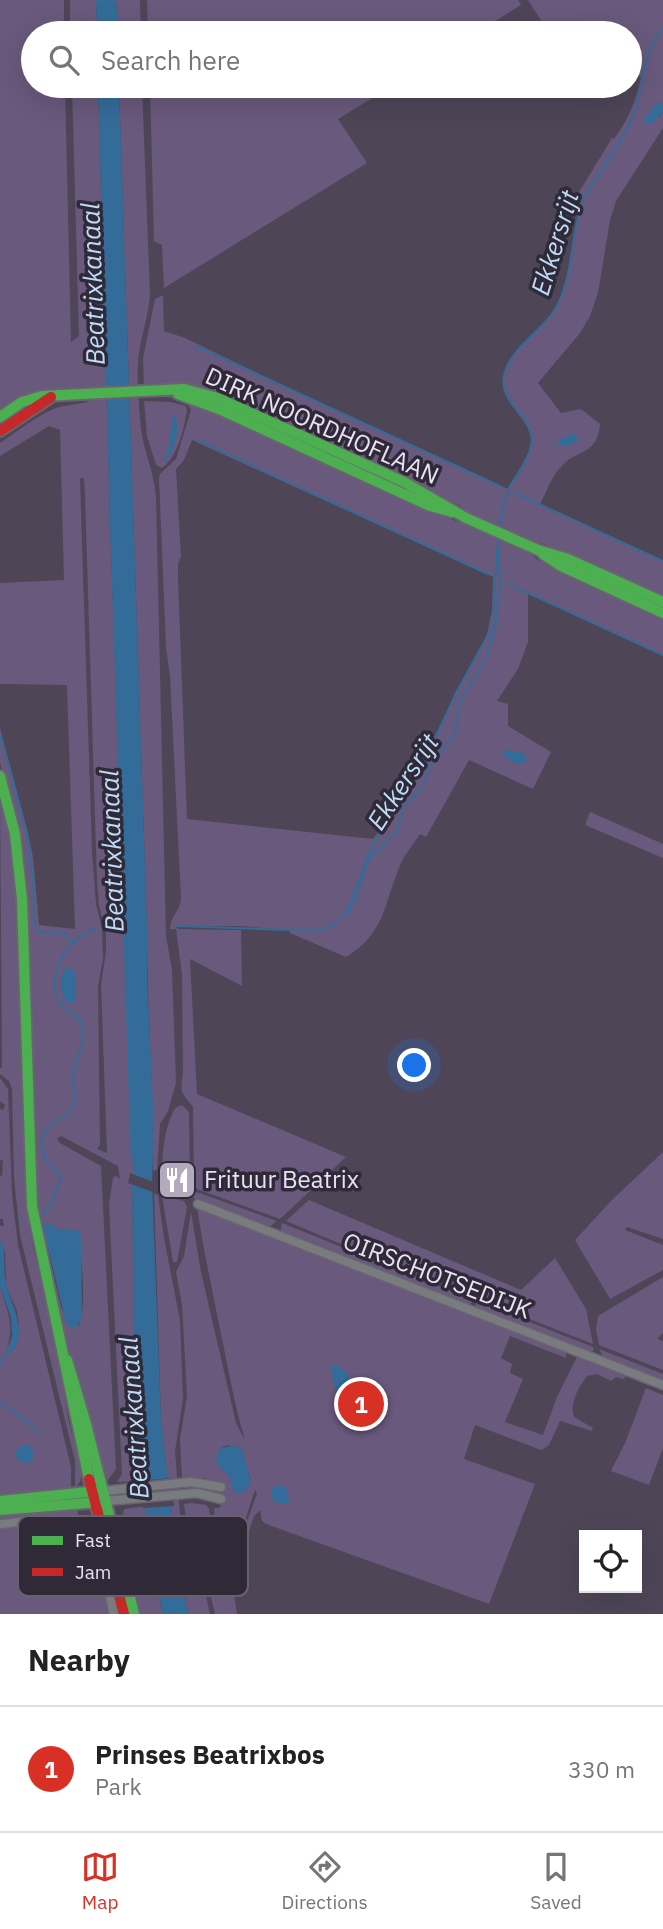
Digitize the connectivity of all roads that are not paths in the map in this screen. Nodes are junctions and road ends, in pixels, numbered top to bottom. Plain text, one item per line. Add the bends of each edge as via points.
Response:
1 (51, 397) junction
2 (0, 417) edge
3 (0, 431) edge
4 (533, 548) junction
5 (663, 602) edge
6 (663, 613) edge
7 (0, 776) edge
8 (198, 1204) dead end
9 (663, 1385) edge
10 (221, 1487) dead end
11 (99, 1497) junction
12 (221, 1499) dead end
13 (0, 1501) edge
14 (0, 1510) edge
15 (103, 1516) edge
16 (105, 1516) edge
17 (18, 1523) edge
18 (0, 1524) edge
19 (109, 1596) edge
20 (120, 1596) edge
21 (129, 1596) edge
22 (114, 1614) edge
23 (124, 1614) edge
24 (134, 1614) edge

1 - 2 street, DIRK NOORDHOFLAAN via 22,402
1 - 3 street, DIRK NOORDHOFLAAN
1 - 4 street, DIRK NOORDHOFLAAN via 168,390 219,408 430,506 456,512
4 - 5 street, DIRK NOORDHOFLAAN
4 - 6 street, DIRK NOORDHOFLAAN
7 - 11 street via 15,834 22,899 31,1206 70,1400
8 - 9 street, OIRSCHOTSEDIJK
10 - 11 street via 191,1482 123,1489
11 - 12 street via 124,1500 205,1494
11 - 13 street
11 - 14 street
11 - 15 street
11 - 16 street
17 - 18 street
19 - 22 street
20 - 23 street
21 - 24 street

